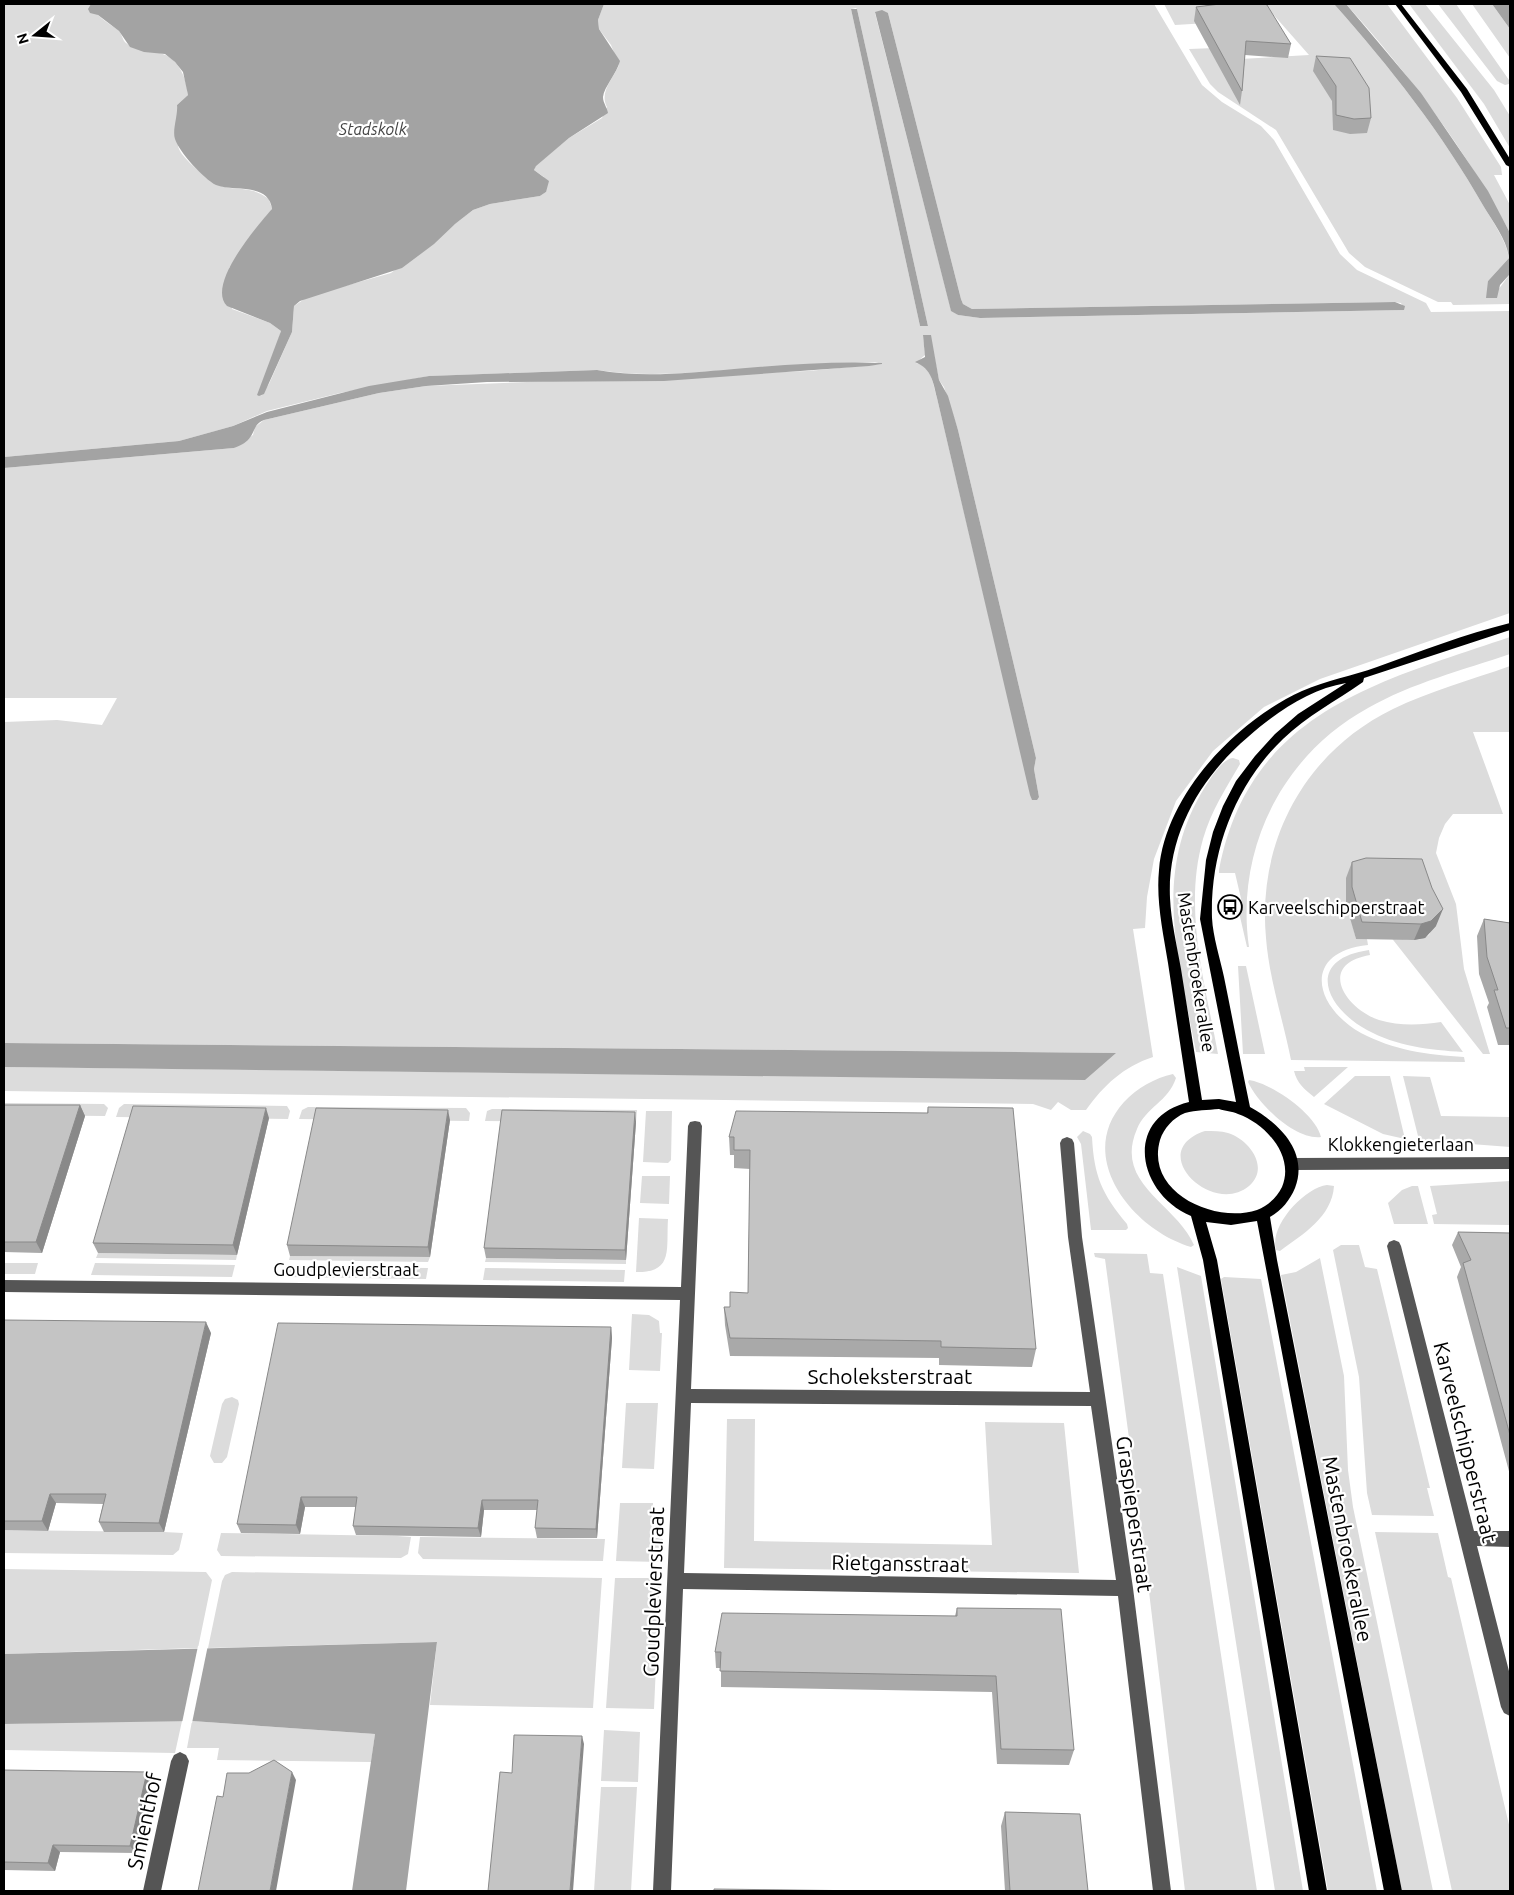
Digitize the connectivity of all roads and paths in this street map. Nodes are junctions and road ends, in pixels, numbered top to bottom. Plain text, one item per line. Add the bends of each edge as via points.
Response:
1 (1398, 4) edge
2 (1510, 165) edge
3 (1510, 626) edge
4 (1363, 676) junction
5 (1196, 1105) junction
6 (1244, 1110) junction
7 (695, 1126) dead end
8 (1067, 1143) dead end
9 (1510, 1163) edge
10 (1293, 1164) junction
11 (1197, 1213) junction
12 (1263, 1214) junction
13 (1394, 1246) dead end
14 (4, 1286) edge
15 (688, 1294) junction
16 (683, 1396) junction
17 (1096, 1399) junction
18 (1468, 1538) junction
19 (1510, 1538) edge
20 (675, 1581) junction
21 (1125, 1588) junction
22 (1510, 1707) edge
23 (180, 1761) dead end
24 (152, 1891) edge
25 (662, 1891) edge
26 (1162, 1891) edge
27 (1318, 1891) edge
28 (1393, 1891) edge

1 - 2 main road via 1464,91
3 - 4 main road, Mastenbroekerallee
4 - 5 main road, Mastenbroekerallee via 1312,690 1245,734 1219,757 1200,781 1170,840 1164,899
4 - 6 main road, Mastenbroekerallee via 1302,717 1276,740 1252,767 1220,825 1206,889 1206,919
5 - 6 main road via 1219,1104
5 - 11 main road via 1174,1112 1159,1125 1150,1142 1150,1162 1164,1188
6 - 10 main road via 1267,1124 1284,1142
7 - 15 street, Goudplevierstraat
8 - 17 street, Graspieperstraat via 1075,1237
9 - 10 street, Klokkengieterlaan
10 - 12 main road via 1291,1184 1281,1202
11 - 12 main road via 1243,1220
11 - 27 main road via 1210,1260
12 - 28 main road, Mastenbroekerallee
13 - 18 street, Karveelschipperstraat
14 - 15 street, Goudplevierstraat
15 - 16 street, Goudplevierstraat
16 - 17 street, Scholeksterstraat
16 - 20 street, Goudplevierstraat
17 - 21 street, Graspieperstraat
18 - 19 street
18 - 22 street, Karveelschipperstraat
20 - 21 street, Rietgansstraat
20 - 25 street, Goudplevierstraat
21 - 26 street, Graspieperstraat
23 - 24 street, Smienthof

